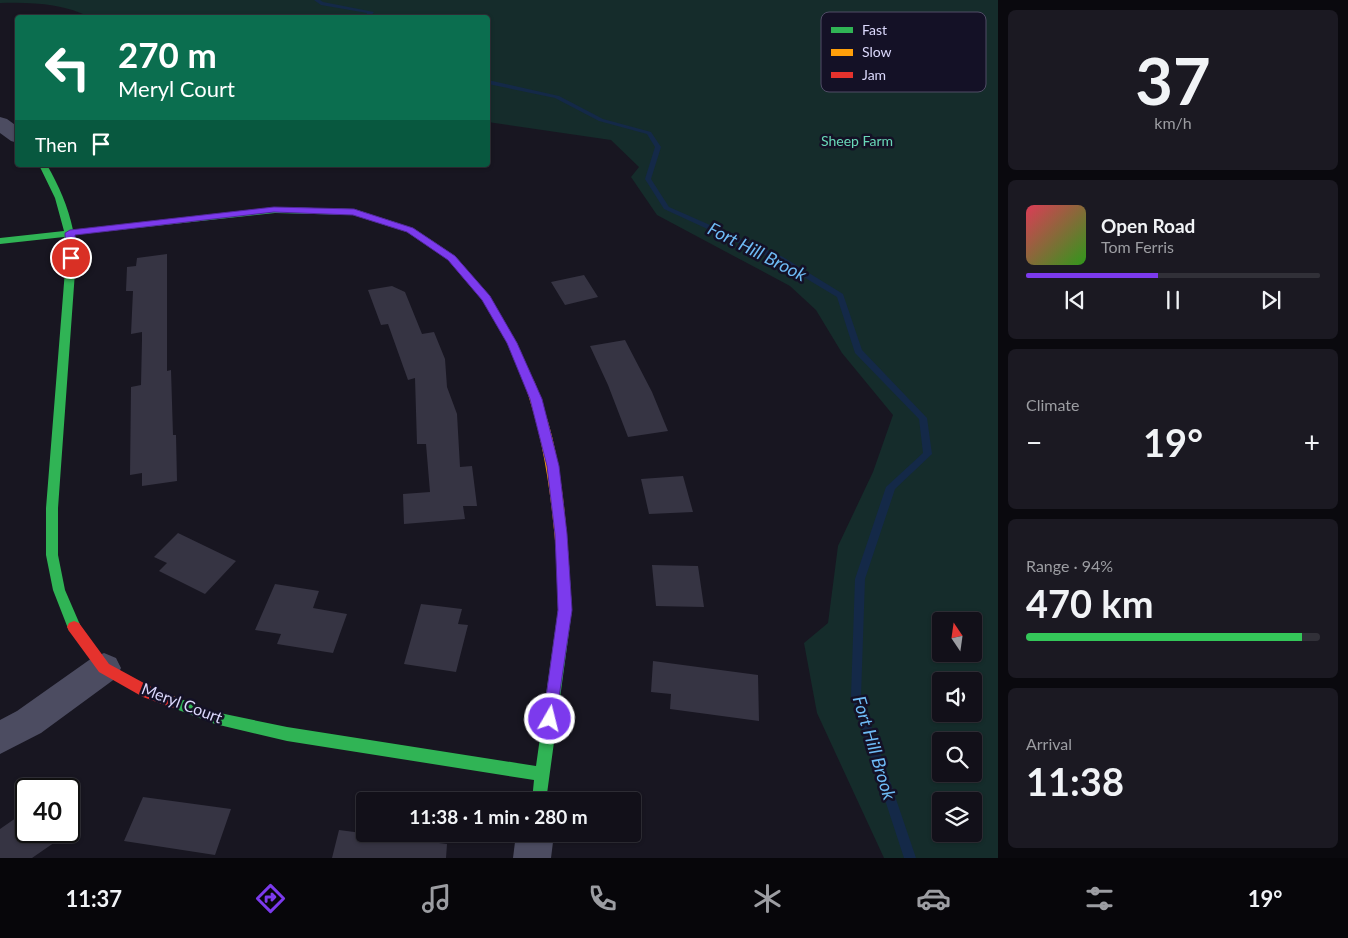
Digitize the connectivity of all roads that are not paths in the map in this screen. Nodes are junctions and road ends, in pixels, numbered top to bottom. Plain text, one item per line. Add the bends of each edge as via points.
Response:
1 (0, 123) edge
2 (15, 135) edge
3 (44, 167) edge
4 (70, 233) junction
5 (0, 241) edge
6 (104, 668) junction
7 (0, 738) edge
8 (543, 774) junction
9 (540, 792) edge
10 (534, 842) edge
11 (532, 858) edge

1 - 2 street
3 - 4 street, Meryl Court via 57,186
4 - 5 street
4 - 6 street, Meryl Court via 71,258 52,508 52,555 59,590 75,629
4 - 8 street via 274,210 354,212 410,230 452,258 486,298 512,343 536,399 553,466 565,610
6 - 7 street via 29,722
6 - 8 street, Meryl Court via 148,693 215,718 288,734
8 - 9 street
10 - 11 street

